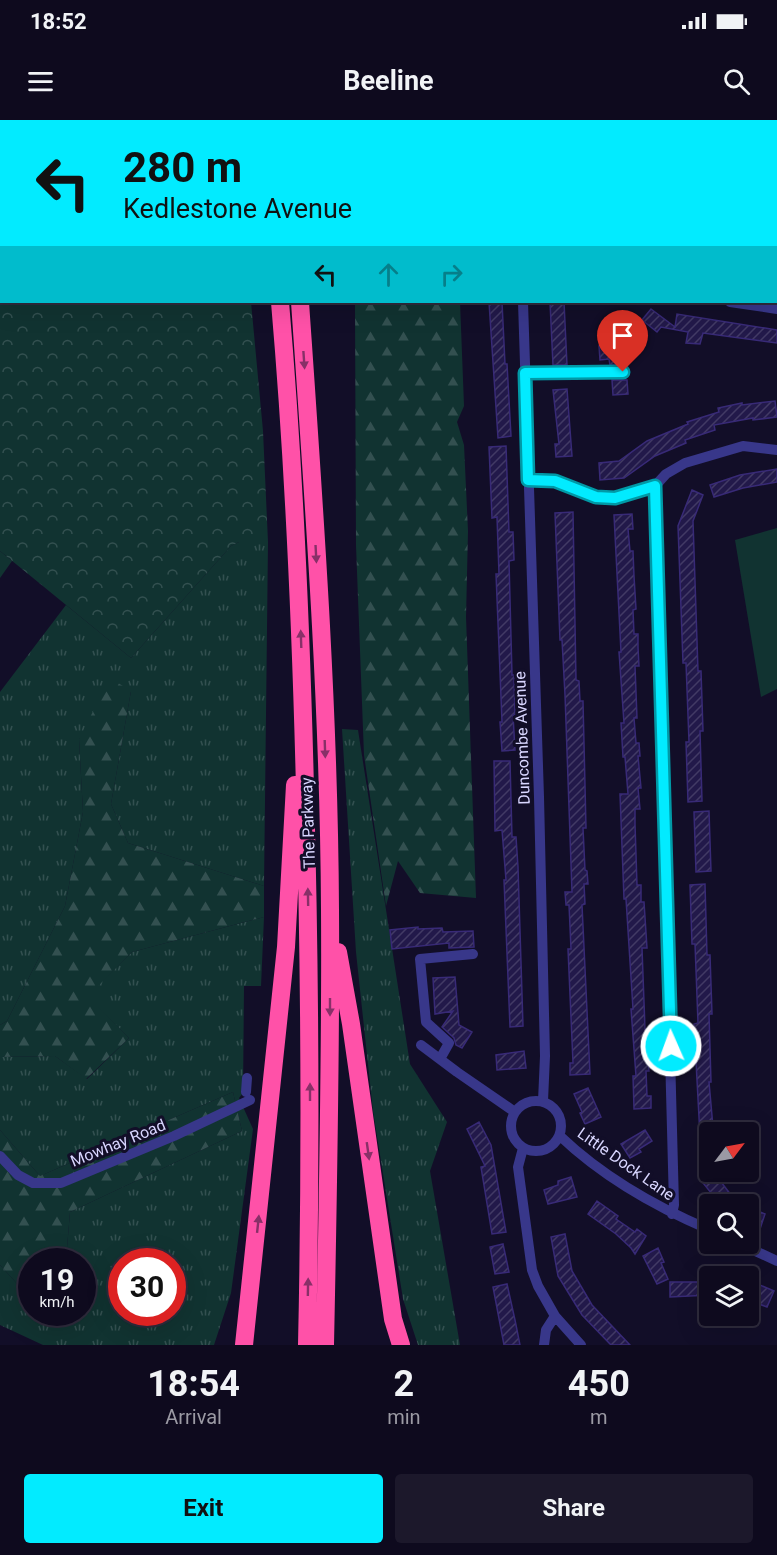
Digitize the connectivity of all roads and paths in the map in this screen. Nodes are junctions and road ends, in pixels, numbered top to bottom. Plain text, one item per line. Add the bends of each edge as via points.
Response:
1 (280, 303) edge
2 (300, 303) edge
3 (523, 303) edge
4 (737, 303) edge
5 (777, 309) edge
6 (623, 372) dead end
7 (525, 373) junction
8 (777, 450) edge
9 (528, 480) junction
10 (655, 486) junction
11 (302, 678) junction
12 (330, 906) junction
13 (472, 954) dead end
14 (422, 1045) dead end
15 (440, 1059) junction
16 (247, 1078) dead end
17 (543, 1101) junction
18 (515, 1112) junction
19 (560, 1136) junction
20 (523, 1148) junction
21 (0, 1156) edge
22 (672, 1214) junction
23 (699, 1225) edge
24 (759, 1253) edge
25 (777, 1261) edge
26 (555, 1317) junction
27 (244, 1345) edge
28 (307, 1345) edge
29 (325, 1345) edge
30 (401, 1345) edge
31 (544, 1345) edge
32 (581, 1345) edge

11 -> 1 highway, The Parkway
2 -> 12 highway, The Parkway via 315,537
3 - 7 street, Duncombe Avenue
4 - 5 street
6 - 7 street
7 - 9 street, Duncombe Avenue
8 - 10 street via 743,446 685,463
9 - 10 street via 555,481 596,497 615,498
9 - 17 street, Duncombe Avenue via 545,1056
10 - 22 street via 673,1091
27 -> 11 highway via 286,947
28 -> 11 highway, The Parkway via 310,1009
12 -> 29 highway, The Parkway
12 -> 30 highway via 351,1023 393,1319
13 - 15 street via 420,959 426,1022 449,1044
14 - 15 street
15 - 18 street
16 - 21 street, Mowhay Road via 248,1096 174,1136 61,1183 33,1183 18,1175
17 - 18 street via 524,1104
17 - 19 street via 554,1107 560,1117
18 - 20 street via 511,1129
19 - 20 street via 542,1151
19 - 22 street, Little Dock Lane via 578,1154
20 - 26 street via 518,1167 531,1261 538,1286
22 - 23 street, Little Dock Lane
24 - 25 street
26 - 31 street via 546,1330
26 - 32 street

